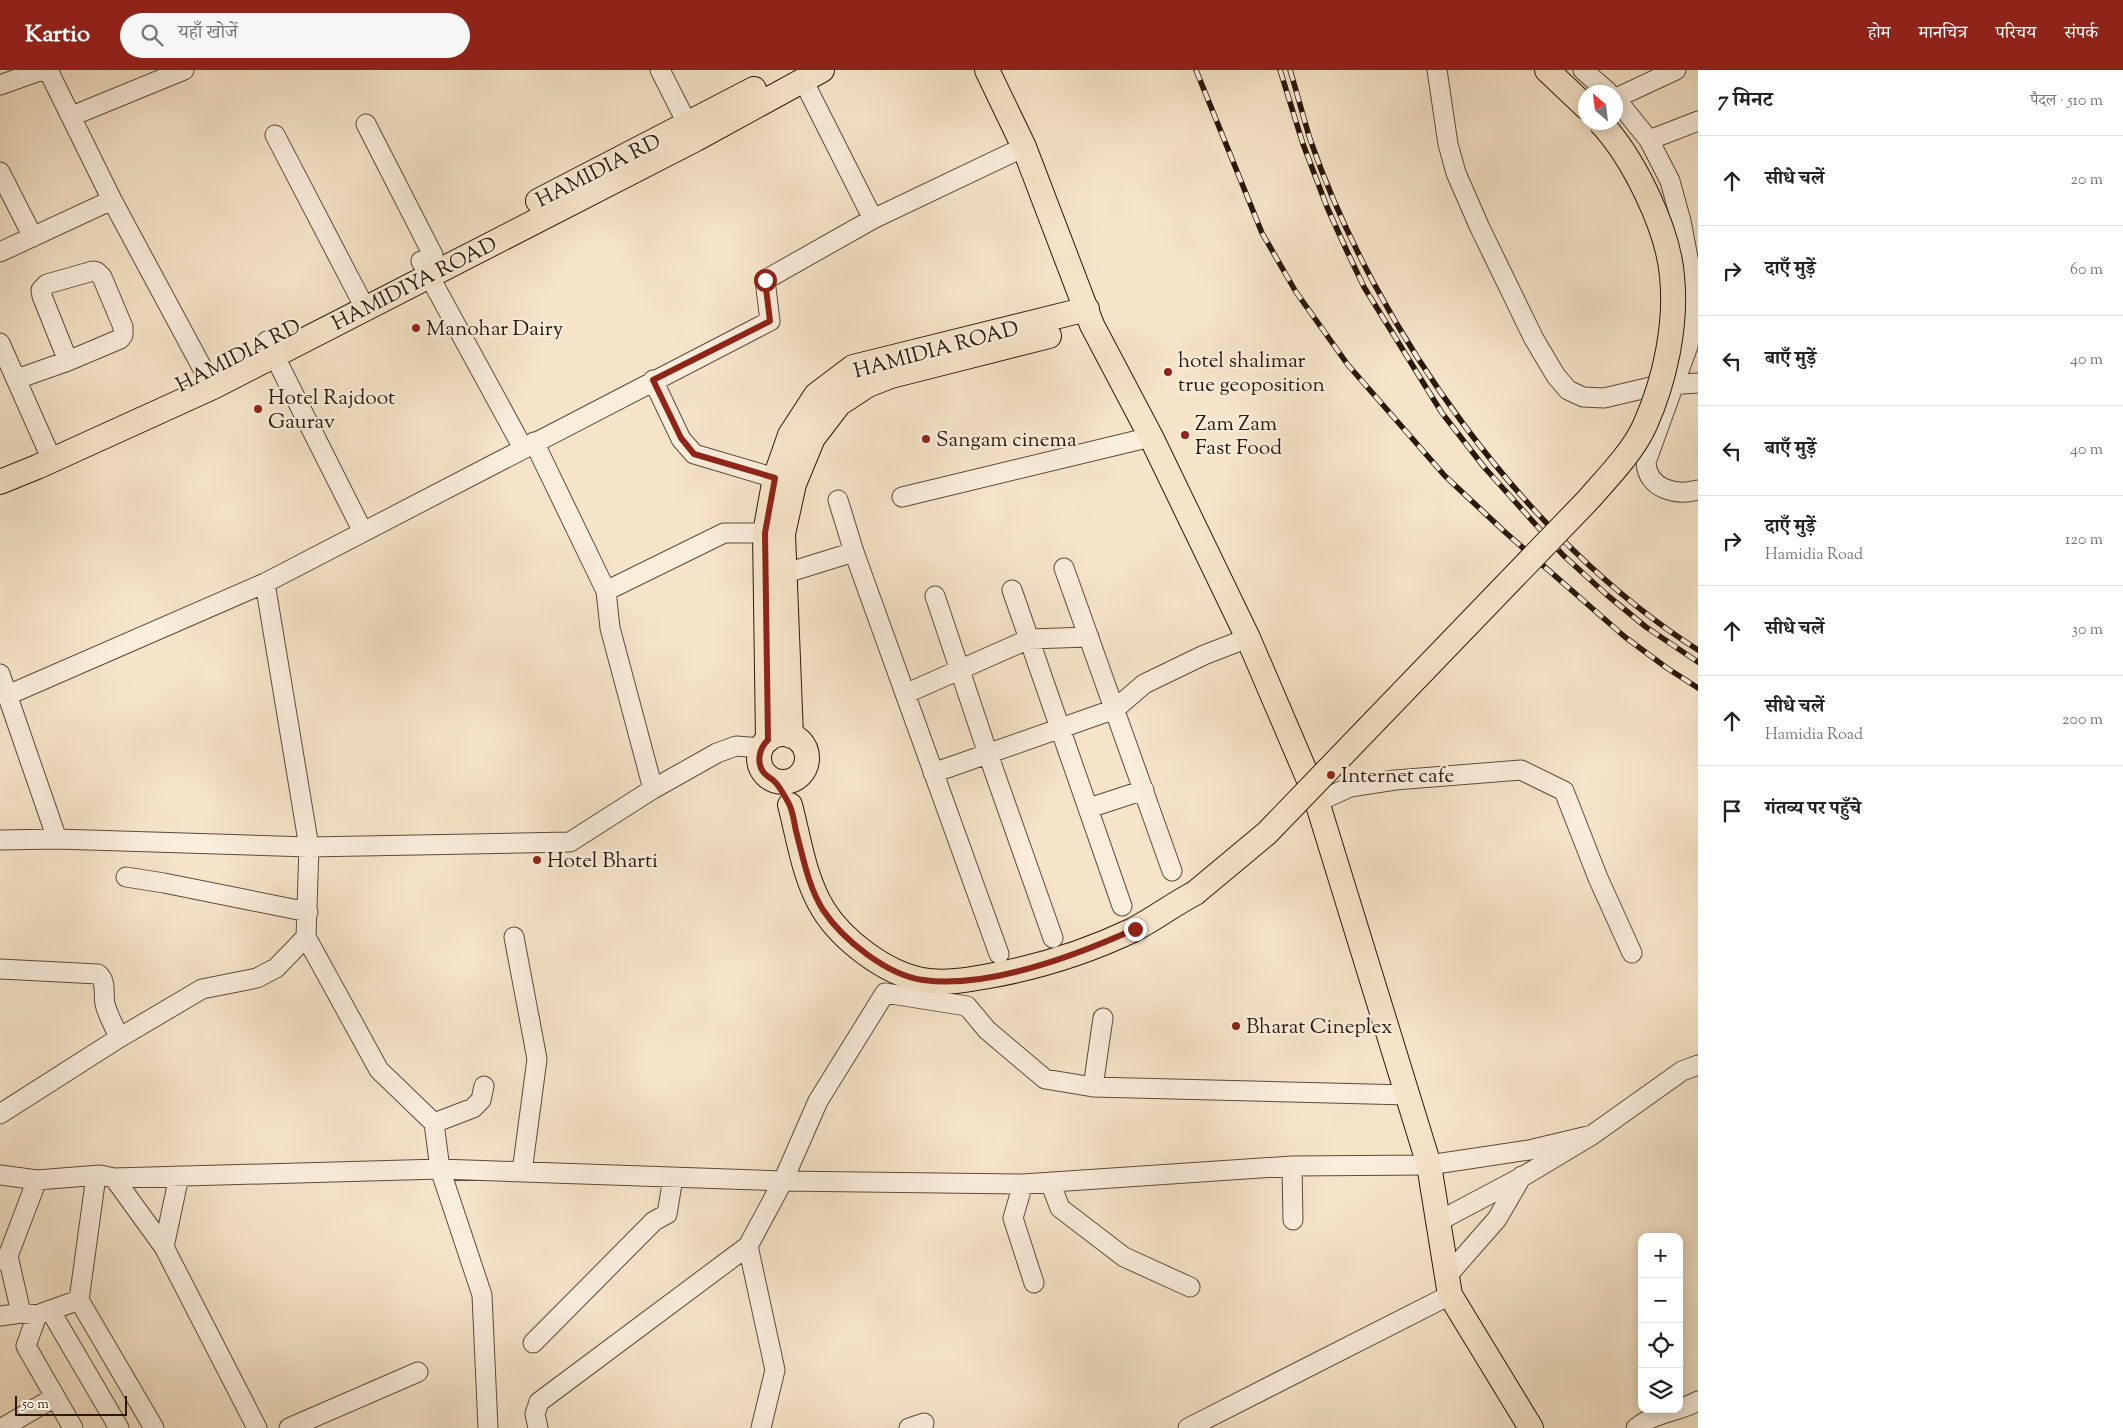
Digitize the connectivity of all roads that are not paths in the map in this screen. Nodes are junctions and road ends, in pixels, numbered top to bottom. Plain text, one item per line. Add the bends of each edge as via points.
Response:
1 (42, 70) edge
2 (48, 70) edge
3 (184, 70) edge
4 (660, 70) edge
5 (987, 70) edge
6 (1438, 70) edge
7 (1547, 70) edge
8 (1583, 70) edge
9 (1673, 70) edge
10 (805, 73) edge
11 (0, 85) edge
12 (1600, 85) edge
13 (1623, 95) edge
14 (1578, 99) edge
15 (1623, 108) edge
16 (72, 116) junction
17 (1698, 121) edge
18 (366, 124) dead end
19 (1606, 130) edge
20 (692, 131) junction
21 (275, 135) dead end
22 (1649, 140) junction
23 (1024, 147) junction
24 (0, 172) edge
25 (112, 200) junction
26 (873, 219) junction
27 (32, 237) junction
28 (0, 252) edge
29 (427, 264) junction
30 (361, 301) junction
31 (1089, 317) junction
32 (0, 343) edge
33 (270, 348) junction
34 (68, 361) junction
35 (205, 373) junction
36 (17, 380) junction
37 (653, 380) junction
38 (853, 382) junction
39 (1698, 383) edge
40 (1674, 384) junction
41 (1151, 437) junction
42 (528, 445) junction
43 (47, 449) junction
44 (0, 464) edge
45 (775, 478) junction
46 (0, 482) edge
47 (1698, 490) edge
48 (902, 497) dead end
49 (838, 500) dead end
50 (363, 532) junction
51 (765, 533) junction
52 (854, 552) junction
53 (1064, 568) dead end
54 (783, 574) junction
55 (265, 584) junction
56 (1012, 590) dead end
57 (606, 592) junction
58 (935, 596) dead end
59 (1089, 637) junction
60 (1248, 638) junction
61 (1029, 639) junction
62 (960, 671) junction
63 (0, 674) edge
64 (905, 694) junction
65 (8, 695) junction
66 (1115, 709) junction
67 (1060, 728) junction
68 (774, 741) junction
69 (988, 754) junction
70 (933, 773) junction
71 (799, 777) junction
72 (773, 780) junction
73 (653, 789) junction
74 (1144, 790) junction
75 (1317, 802) junction
76 (790, 804) junction
77 (1089, 808) junction
78 (57, 839) junction
79 (0, 840) edge
80 (309, 847) junction
81 (1172, 870) dead end
82 (126, 877) dead end
83 (1122, 906) dead end
84 (308, 912) junction
85 (306, 937) junction
86 (514, 937) dead end
87 (1053, 938) dead end
88 (1632, 953) dead end
89 (999, 954) dead end
90 (0, 969) edge
91 (1103, 1018) dead end
92 (119, 1038) junction
93 (1697, 1070) edge
94 (484, 1086) dead end
95 (1093, 1086) junction
96 (1408, 1095) junction
97 (0, 1114) edge
98 (434, 1123) junction
99 (1592, 1135) junction
100 (1520, 1152) junction
101 (1429, 1165) junction
102 (1292, 1166) junction
103 (440, 1169) junction
104 (522, 1172) junction
105 (0, 1175) edge
106 (179, 1176) junction
107 (105, 1177) junction
108 (1522, 1177) junction
109 (672, 1178) junction
110 (37, 1180) junction
111 (783, 1181) junction
112 (1050, 1182) junction
113 (1023, 1184) junction
114 (1294, 1220) dead end
115 (1437, 1222) junction
116 (748, 1246) junction
117 (164, 1247) junction
118 (4, 1258) edge
119 (1034, 1283) dead end
120 (1448, 1285) junction
121 (1190, 1287) dead end
122 (79, 1300) junction
123 (36, 1312) junction
124 (0, 1316) edge
125 (533, 1343) dead end
126 (418, 1372) dead end
127 (55, 1397) junction
128 (1698, 1401) edge
129 (2, 1428) edge
130 (72, 1428) edge
131 (120, 1428) edge
132 (154, 1428) edge
133 (257, 1428) edge
134 (289, 1428) edge
135 (488, 1428) edge
136 (538, 1428) edge
137 (761, 1428) edge
138 (1188, 1428) edge
139 (1531, 1428) edge
140 (1636, 1428) edge

1 - 11 street
2 - 16 street
3 - 16 street
4 - 20 street
5 - 23 main road
6 - 40 street via 1448,144 1456,174 1534,338 1556,376 1568,390 1583,397 1604,398
7 - 14 main road
8 - 12 street
9 - 13 street
10 - 20 main road, HAMIDIYA ROAD
10 - 26 street
15 - 22 street
16 - 25 street
17 - 22 street
18 - 29 street
19 - 76 main road, bridge via 1634,169 1652,204 1672,275 1672,317 1663,373 1645,426 1621,462 1588,500 1267,833 1195,893 1135,929 1025,969 964,981 921,980 868,956 844,935 823,909 810,881
20 - 29 main road, HAMIDIYA ROAD
21 - 30 street
22 - 40 street via 1670,181 1689,264 1692,308 1688,346
23 - 26 street
23 - 31 main road
24 - 27 street
25 - 27 street
25 - 35 street
26 - 37 street via 765,280 770,321
27 - 28 street
29 - 30 main road, HAMIDIYA ROAD
29 - 42 street
30 - 33 main road, HAMIDIYA ROAD
31 - 38 main road, HAMIDIA ROAD via 891,376
31 - 41 main road
32 - 36 street
33 - 35 main road, HAMIDIA RD
33 - 46 main road, HAMIDIYA ROAD via 213,387
33 - 50 street
34 - 34 street via 124,335 120,319 97,272 47,284 42,290
34 - 36 street
35 - 43 main road, HAMIDIA RD
36 - 43 street
37 - 42 street
37 - 45 street via 681,438 694,454
38 - 45 main road, HAMIDIA ROAD via 816,395 790,435
38 - 54 main road, HAMIDIA ROAD via 813,438 794,484 783,534
39 - 40 street
40 - 47 street via 1646,462 1646,472 1667,491
41 - 48 street
41 - 60 main road
42 - 50 street
42 - 57 street
43 - 44 main road, HAMIDIA RD
45 - 51 main road, HAMIDIA ROAD
49 - 52 street
50 - 55 street
51 - 57 street via 724,533
51 - 68 main road, HAMIDIA ROAD
52 - 54 street
52 - 64 street
53 - 59 street
54 - 68 main road, HAMIDIA ROAD
55 - 65 street
55 - 80 street
56 - 61 street
57 - 73 street via 610,628
58 - 62 street
59 - 61 street
59 - 66 street
60 - 66 street via 1144,684
60 - 75 main road
61 - 62 street
61 - 67 street
62 - 64 street
62 - 69 street
63 - 65 street
64 - 70 street
65 - 78 street
66 - 67 street
66 - 74 street
67 - 69 street
67 - 77 street
68 - 71 main road via 802,743 807,757
68 - 72 main road via 759,756 761,769
68 - 73 street via 736,746 717,753
69 - 70 street
69 - 87 street
70 - 89 street
71 - 72 main road via 785,782
71 - 76 main road
72 - 76 main road
73 - 80 street via 570,842
74 - 77 street
74 - 81 street
75 - 88 street via 1350,787 1395,780 1521,770 1564,791
75 - 96 main road
77 - 83 street
78 - 79 street
78 - 80 street
80 - 84 street
82 - 84 street
84 - 85 street
85 - 92 street via 276,968 257,978 202,989
85 - 98 street via 379,1070
86 - 104 street via 536,1059
90 - 92 street via 98,974 105,1004
91 - 95 street
92 - 97 street
93 - 99 street via 1682,1071
94 - 98 street via 481,1100 473,1108
95 - 96 street
95 - 111 street via 1045,1079 987,1030 967,1006 885,993 818,1101
96 - 101 main road
98 - 103 street
99 - 100 street
99 - 108 street
100 - 101 street
100 - 108 street
101 - 102 street
101 - 115 main road
102 - 112 street
102 - 114 street
103 - 104 street
103 - 106 street
103 - 135 street via 482,1295
104 - 109 street
105 - 110 street
106 - 107 street
106 - 117 street
107 - 110 street
107 - 117 street
107 - 122 street
108 - 115 street
108 - 120 street via 1497,1220
109 - 111 street
109 - 125 street via 667,1214 654,1221
110 - 118 street
111 - 113 street
111 - 116 street
112 - 113 street
112 - 121 street via 1060,1208 1124,1257
113 - 119 street via 1013,1218
115 - 120 main road
116 - 136 street via 539,1402 535,1414
116 - 137 street via 775,1370
117 - 133 street
118 - 123 street
120 - 138 street
120 - 139 main road
122 - 123 street
122 - 132 street
123 - 124 street
123 - 127 street via 26,1346
123 - 131 street
126 - 134 street
127 - 129 street
127 - 130 street
128 - 140 street via 1657,1415

